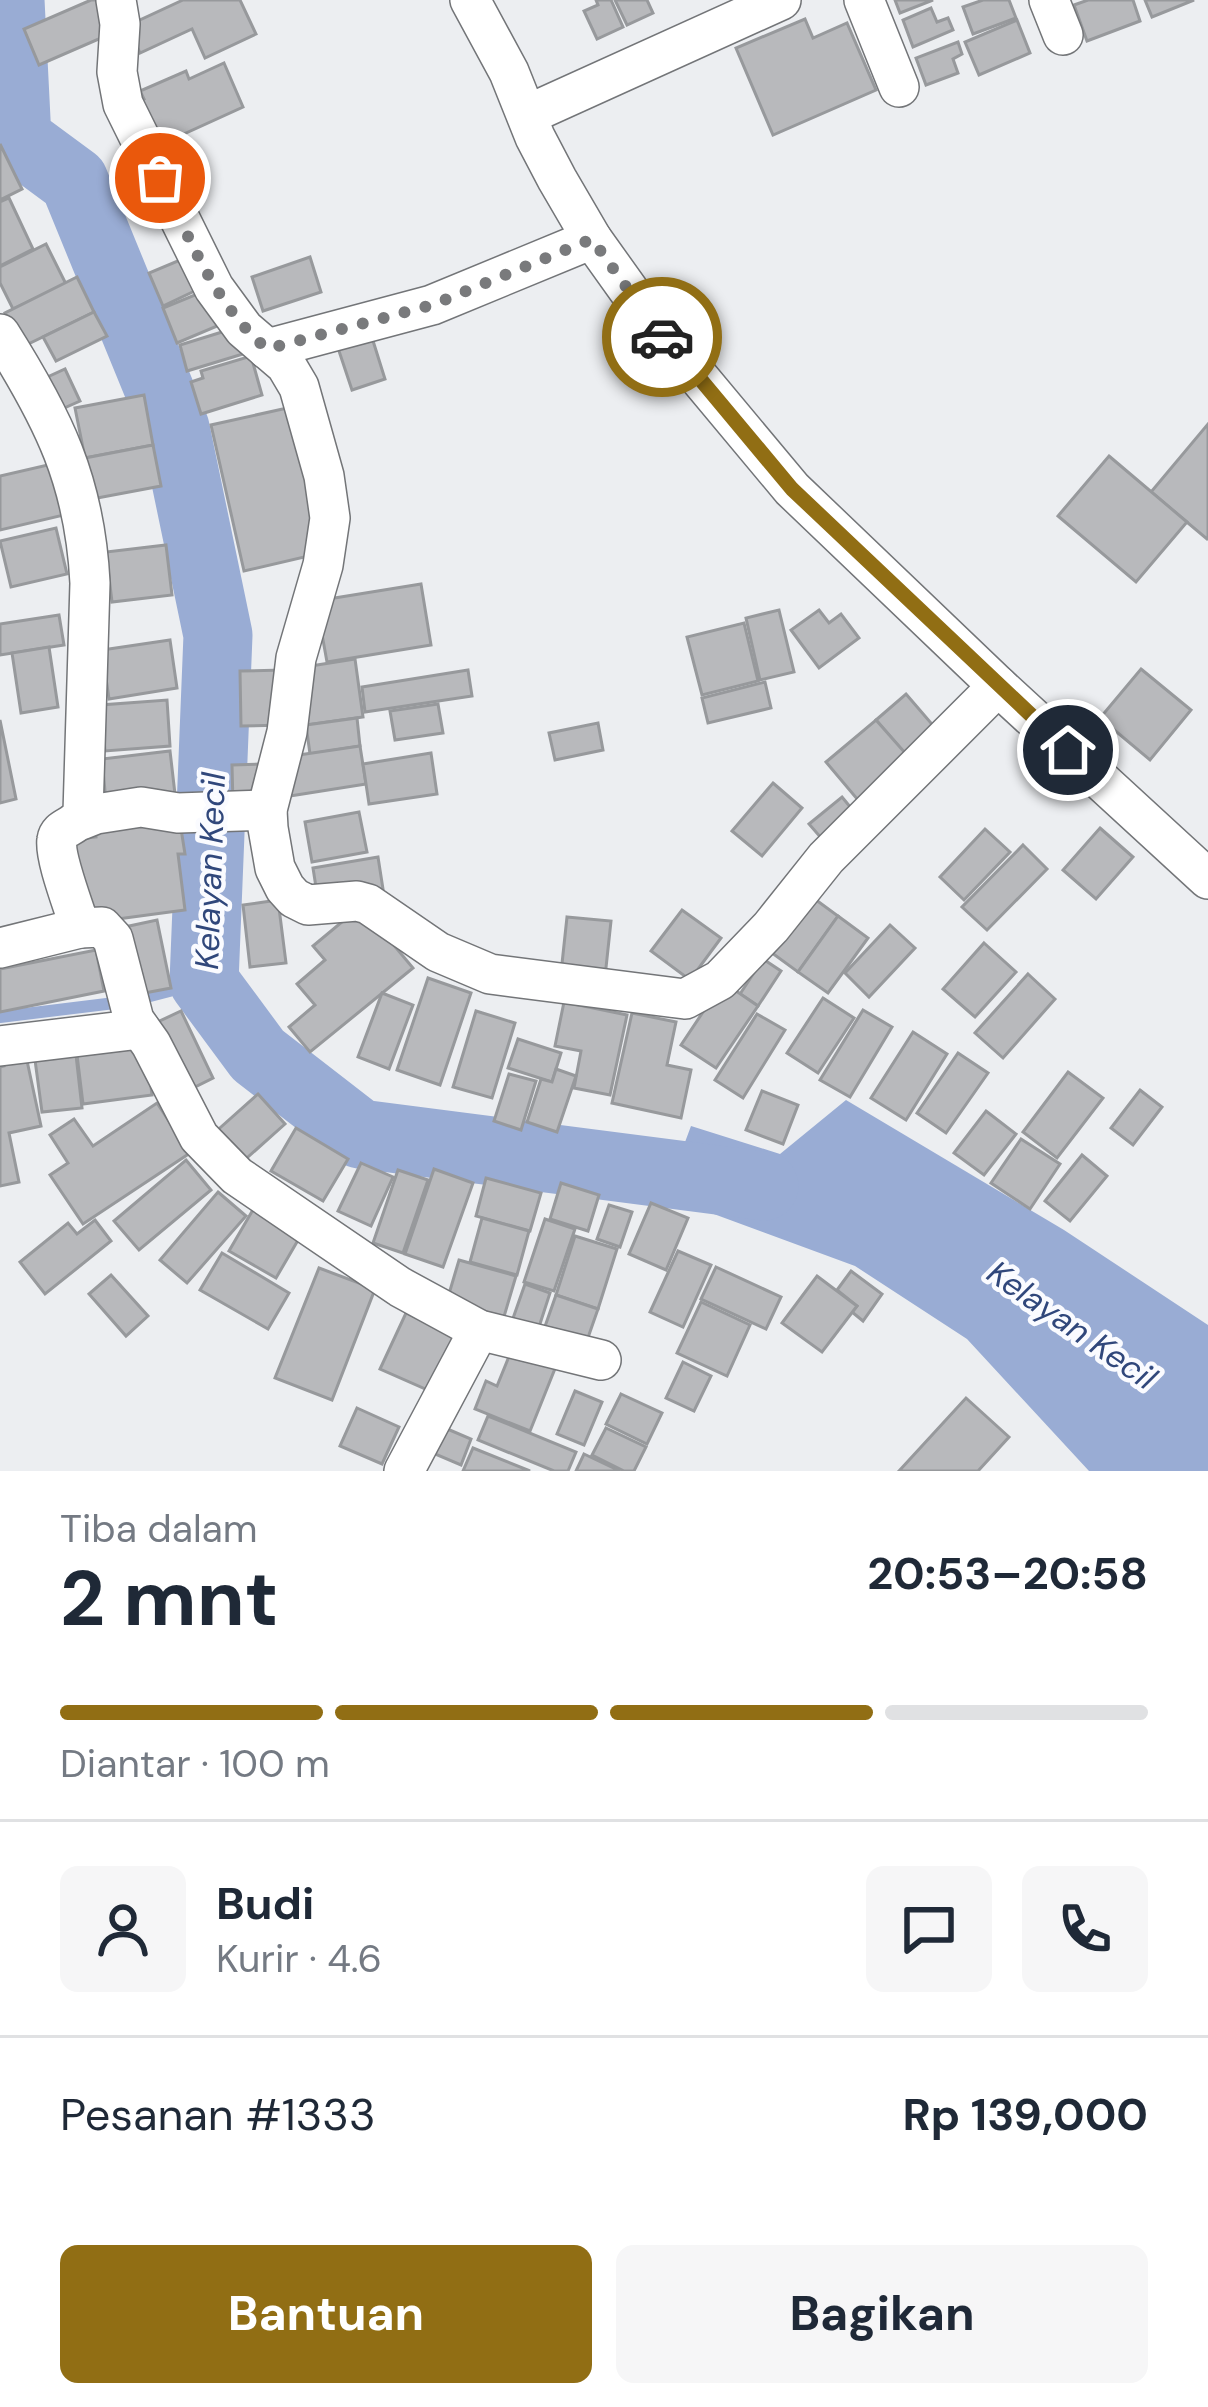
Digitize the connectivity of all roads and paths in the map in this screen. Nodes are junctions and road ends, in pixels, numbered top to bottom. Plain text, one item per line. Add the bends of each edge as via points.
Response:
1 (116, 0) edge
2 (470, 0) edge
3 (781, 0) edge
4 (864, 0) edge
5 (899, 87) dead end
6 (527, 115) junction
7 (592, 239) junction
8 (0, 334) edge
9 (267, 349) junction
10 (998, 686) junction
11 (253, 810) junction
12 (80, 820) junction
13 (1208, 879) edge
14 (80, 928) junction
15 (0, 948) edge
16 (132, 1011) junction
17 (0, 1046) edge
18 (479, 1330) junction
19 (602, 1360) dead end
20 (404, 1471) edge

1 - 9 street via 123,104 214,288
2 - 6 street
3 - 6 street
4 - 5 street
6 - 7 street
7 - 9 street via 432,305
7 - 10 street via 667,344 792,489
8 - 12 street via 57,432 89,550
9 - 11 street via 299,388 330,518 287,732
10 - 11 street via 826,858 720,980 685,999 490,974 438,952 368,904 308,905 285,889
10 - 13 street
11 - 12 street via 141,807
12 - 14 street via 57,839
14 - 15 street
14 - 16 street via 102,927 112,939
16 - 17 street
16 - 18 street via 199,1137 237,1176 400,1287
18 - 19 street
18 - 20 street

